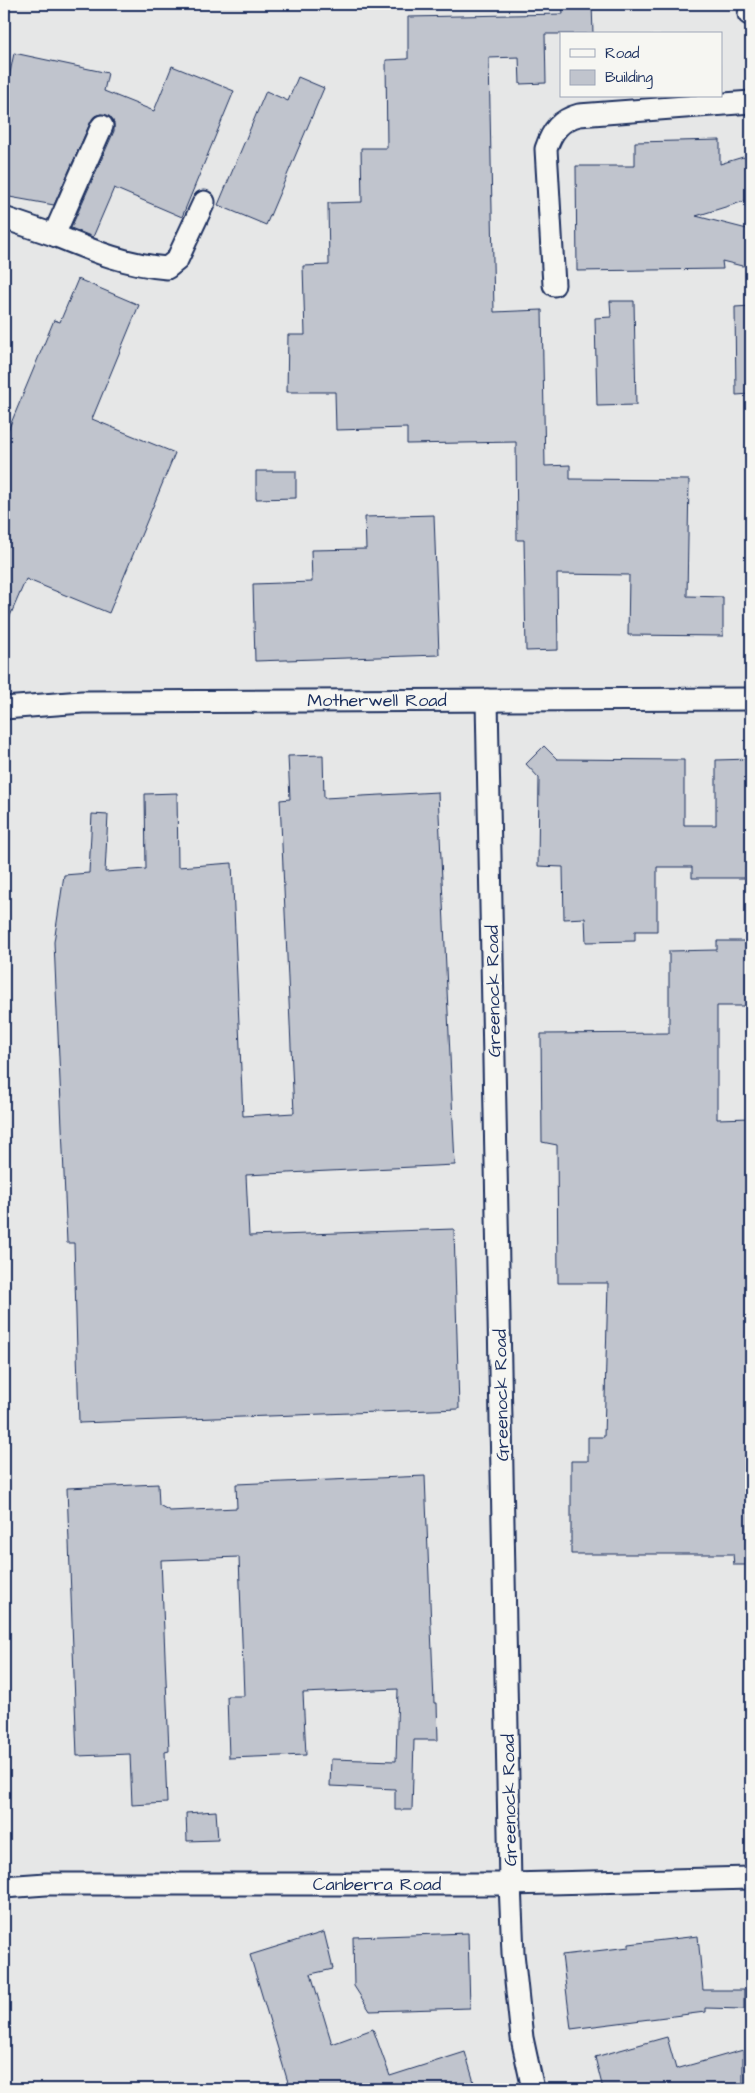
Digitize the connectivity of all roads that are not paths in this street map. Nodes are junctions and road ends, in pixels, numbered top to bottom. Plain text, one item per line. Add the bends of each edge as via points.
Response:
1 (751, 102) edge
2 (102, 126) dead end
3 (204, 202) dead end
4 (4, 218) edge
5 (54, 235) junction
6 (554, 285) dead end
7 (751, 699) edge
8 (487, 700) junction
9 (4, 708) edge
10 (751, 1878) edge
11 (510, 1884) junction
12 (4, 1888) edge
13 (533, 2089) edge

1 - 6 street via 579,115 558,126 550,136 546,150
2 - 5 street
3 - 5 street via 177,260 167,268 102,255
4 - 5 street
7 - 8 street, Motherwell Road
8 - 9 street, Motherwell Road via 82,702
8 - 11 street, Greenock Road
10 - 11 street, Canberra Road
11 - 12 street, Canberra Road via 46,1884
11 - 13 street, Greenock Road via 522,2038

